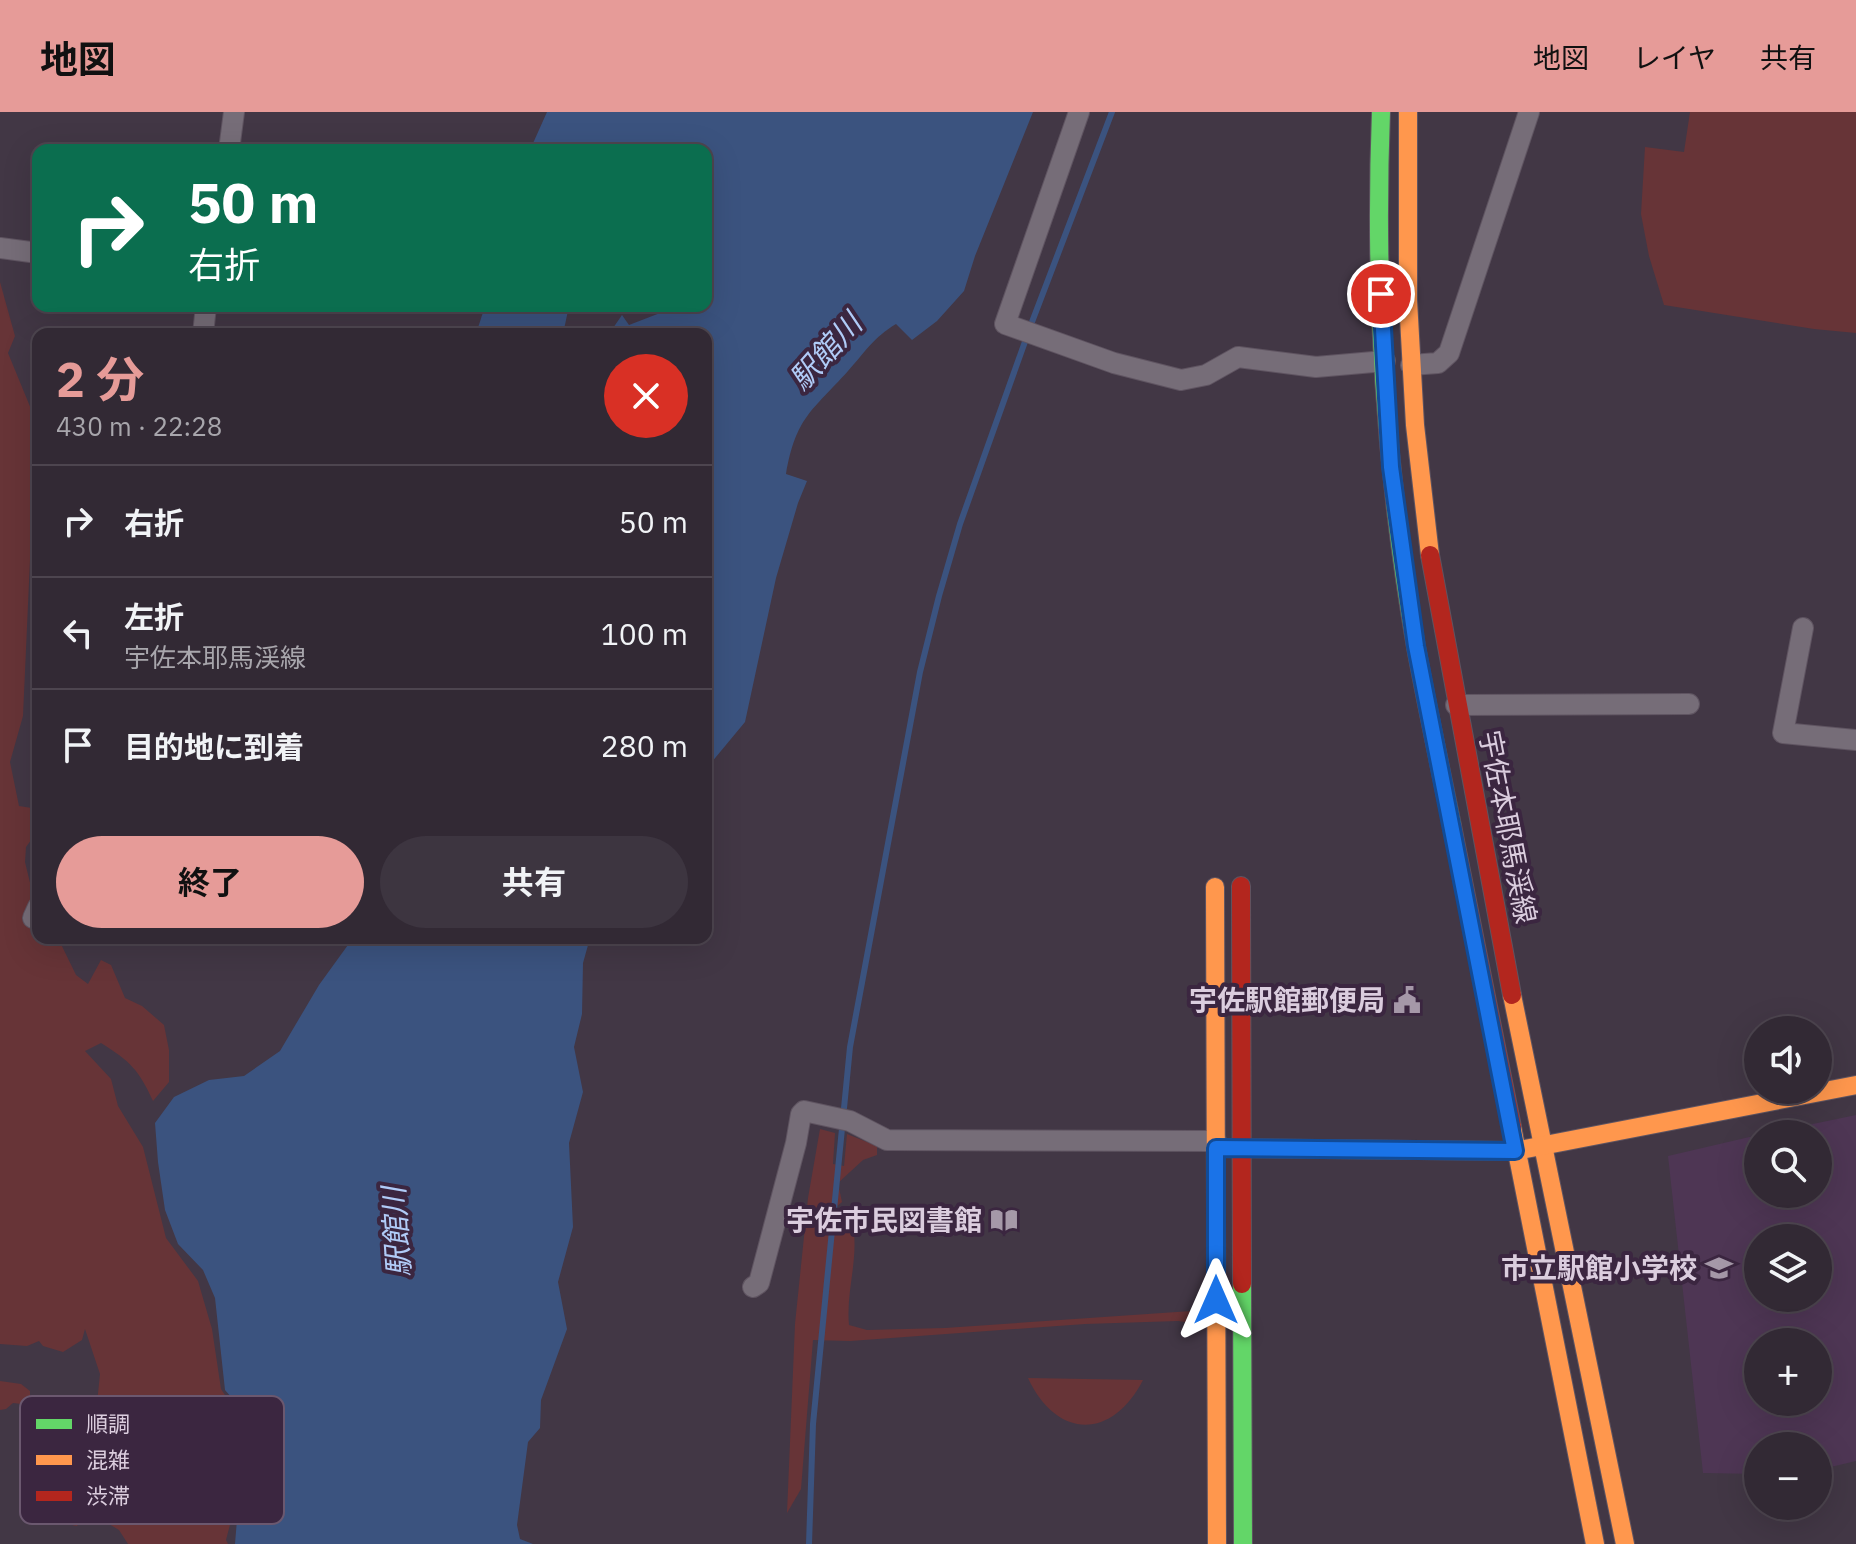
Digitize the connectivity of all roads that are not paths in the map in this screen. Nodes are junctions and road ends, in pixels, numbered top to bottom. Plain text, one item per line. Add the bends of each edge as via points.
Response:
1 (234, 112) edge
2 (1079, 112) edge
3 (1381, 112) edge
4 (1408, 112) edge
5 (1529, 112) edge
6 (230, 144) edge
7 (0, 248) edge
8 (32, 252) edge
9 (1385, 361) junction
10 (1411, 365) junction
11 (1803, 628) dead end
12 (1689, 704) dead end
13 (1456, 705) junction
14 (1856, 740) edge
15 (1241, 886) dead end
16 (1215, 887) dead end
17 (1856, 1085) edge
18 (1216, 1144) junction
19 (1543, 1146) junction
20 (1242, 1148) junction
21 (1515, 1151) junction
22 (753, 1287) dead end
23 (1217, 1544) edge
24 (1243, 1544) edge
25 (1595, 1544) edge
26 (1625, 1544) edge

1 - 6 street
2 - 9 street via 1005,324 1139,371 1185,381 1238,357 1316,367
3 - 9 main road, 宇佐本耶馬渓線
4 - 10 main road, 宇佐本耶馬渓線
5 - 10 street via 1449,353 1438,363
7 - 8 street
9 - 21 main road, 宇佐本耶馬渓線 via 1391,467 1416,646
10 - 13 main road, 宇佐本耶馬渓線 via 1431,561
11 - 14 street via 1783,733
12 - 13 street
13 - 19 main road, 宇佐本耶馬渓線
15 - 20 main road
16 - 18 main road
17 - 19 main road
18 - 20 main road
18 - 22 street via 887,1140 850,1121 804,1111 759,1283
18 - 23 main road
19 - 21 main road
19 - 26 main road, 宇佐本耶馬渓線
20 - 21 main road
20 - 24 main road
21 - 25 main road, 宇佐本耶馬渓線

